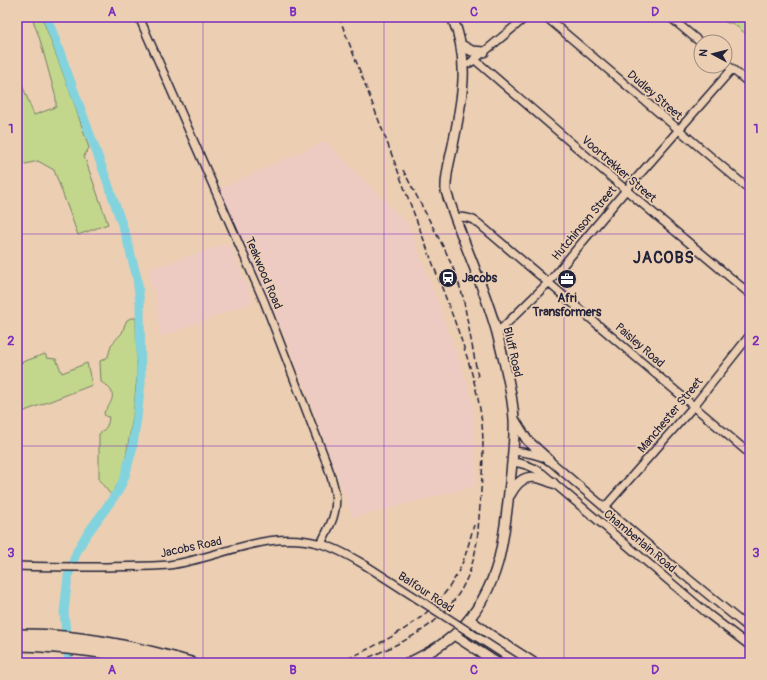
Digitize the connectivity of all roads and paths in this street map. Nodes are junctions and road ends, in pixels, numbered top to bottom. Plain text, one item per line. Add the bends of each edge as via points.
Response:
1 (139, 17) edge
2 (452, 17) edge
3 (526, 17) edge
4 (546, 17) edge
5 (670, 17) edge
6 (693, 36) edge
7 (461, 45) junction
8 (484, 52) junction
9 (474, 59) junction
10 (464, 65) junction
11 (733, 70) edge
12 (728, 74) edge
13 (750, 84) edge
14 (678, 130) junction
15 (626, 190) junction
16 (750, 190) edge
17 (456, 218) junction
18 (549, 282) junction
19 (750, 294) edge
20 (497, 333) junction
21 (750, 335) edge
22 (693, 407) junction
23 (514, 419) junction
24 (513, 451) junction
25 (750, 454) edge
26 (549, 460) junction
27 (512, 462) junction
28 (553, 483) junction
29 (508, 498) junction
30 (604, 508) junction
31 (321, 544) junction
32 (17, 566) edge
33 (469, 619) junction
34 (750, 629) edge
35 (17, 635) edge
36 (454, 635) junction
37 (50, 641) junction
38 (74, 643) junction
39 (17, 645) edge
40 (750, 646) edge
41 (156, 663) edge
42 (191, 663) edge
43 (408, 663) edge
44 (497, 663) edge
45 (516, 663) edge
46 (534, 663) edge

1 - 31 street, Teakwood Road via 258,287 327,464 336,501 334,516
2 - 7 main road, Bluff Road
3 - 8 street
4 - 14 street, Dudley Street
5 - 6 street
7 - 8 main road via 472,51
7 - 10 main road, Bluff Road
8 - 9 street
9 - 10 street
9 - 15 street, Voortrekker Street
10 - 17 main road, Bluff Road via 462,101 446,184
11 - 13 street
12 - 14 street, Hutchinson Street
14 - 15 street, Hutchinson Street
14 - 16 street, Dudley Street
15 - 18 street, Hutchinson Street
15 - 19 street, Voortrekker Street
17 - 18 street, Paisley Road via 462,216 471,219
17 - 20 main road, Bluff Road
18 - 20 street, Hutchinson Street
18 - 22 street, Paisley Road
20 - 23 main road, Bluff Road
21 - 22 street, Manchester Street
22 - 25 street, Paisley Road
22 - 30 street, Manchester Street
23 - 24 main road, Bluff Road
23 - 26 main road via 528,440
24 - 26 street, Chamberlain Road via 529,452
24 - 27 main road, Bluff Road
26 - 30 street, Chamberlain Road
27 - 28 street, Chamberlain Road via 534,468
27 - 29 main road, Bluff Road
28 - 29 main road via 536,476 528,477 515,485
28 - 40 street, Chamberlain Road via 708,614
29 - 33 main road, Bluff Road via 498,566 487,592
30 - 34 street, Chamberlain Road
31 - 32 street, Jacobs Road via 305,540 275,540 168,565
31 - 45 street, Balfour Road, bridge via 336,549 364,565
33 - 36 main road, Bluff Road
33 - 46 main road
35 - 37 highway
36 - 43 main road, Bluff Road via 430,652
36 - 44 main road
37 - 38 highway
37 - 39 highway
38 - 41 highway via 104,653
38 - 42 highway via 151,652

